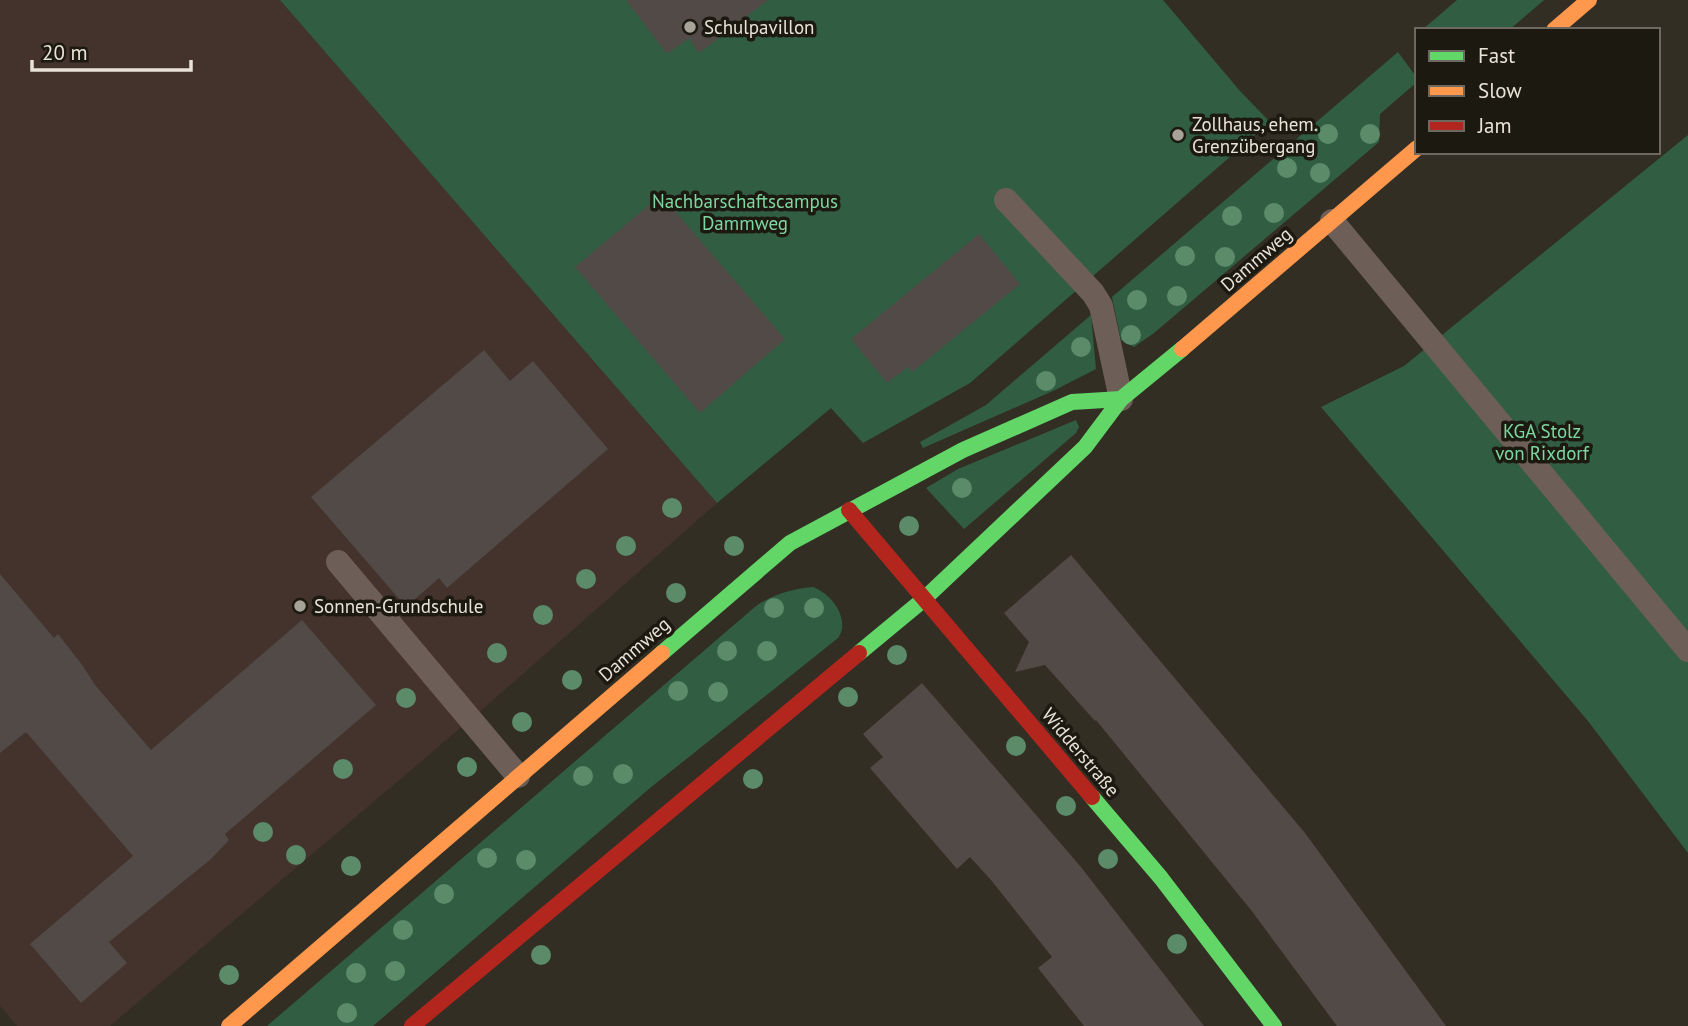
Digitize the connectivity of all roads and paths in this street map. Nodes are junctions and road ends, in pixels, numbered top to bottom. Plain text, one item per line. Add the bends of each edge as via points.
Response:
1 (1589, 0) edge
2 (1556, 28) edge
3 (1415, 150) edge
4 (1006, 200) dead end
5 (1332, 221) junction
6 (1121, 399) junction
7 (849, 510) junction
8 (338, 562) dead end
9 (923, 600) junction
10 (1688, 650) edge
11 (518, 776) junction
12 (229, 1026) edge
13 (412, 1026) edge
14 (1274, 1026) edge

1 - 2 street
3 - 5 street, Dammweg
4 - 6 lane via 1101,306
5 - 6 street, Dammweg
5 - 10 lane
6 - 7 street, Dammweg via 1072,402 963,450
6 - 9 street, Dammweg via 1085,447
7 - 9 street, Widderstraße
7 - 11 street, Dammweg via 790,543
8 - 11 lane
9 - 13 street, Dammweg
9 - 14 street, Widderstraße via 1161,878
11 - 12 street, Dammweg

